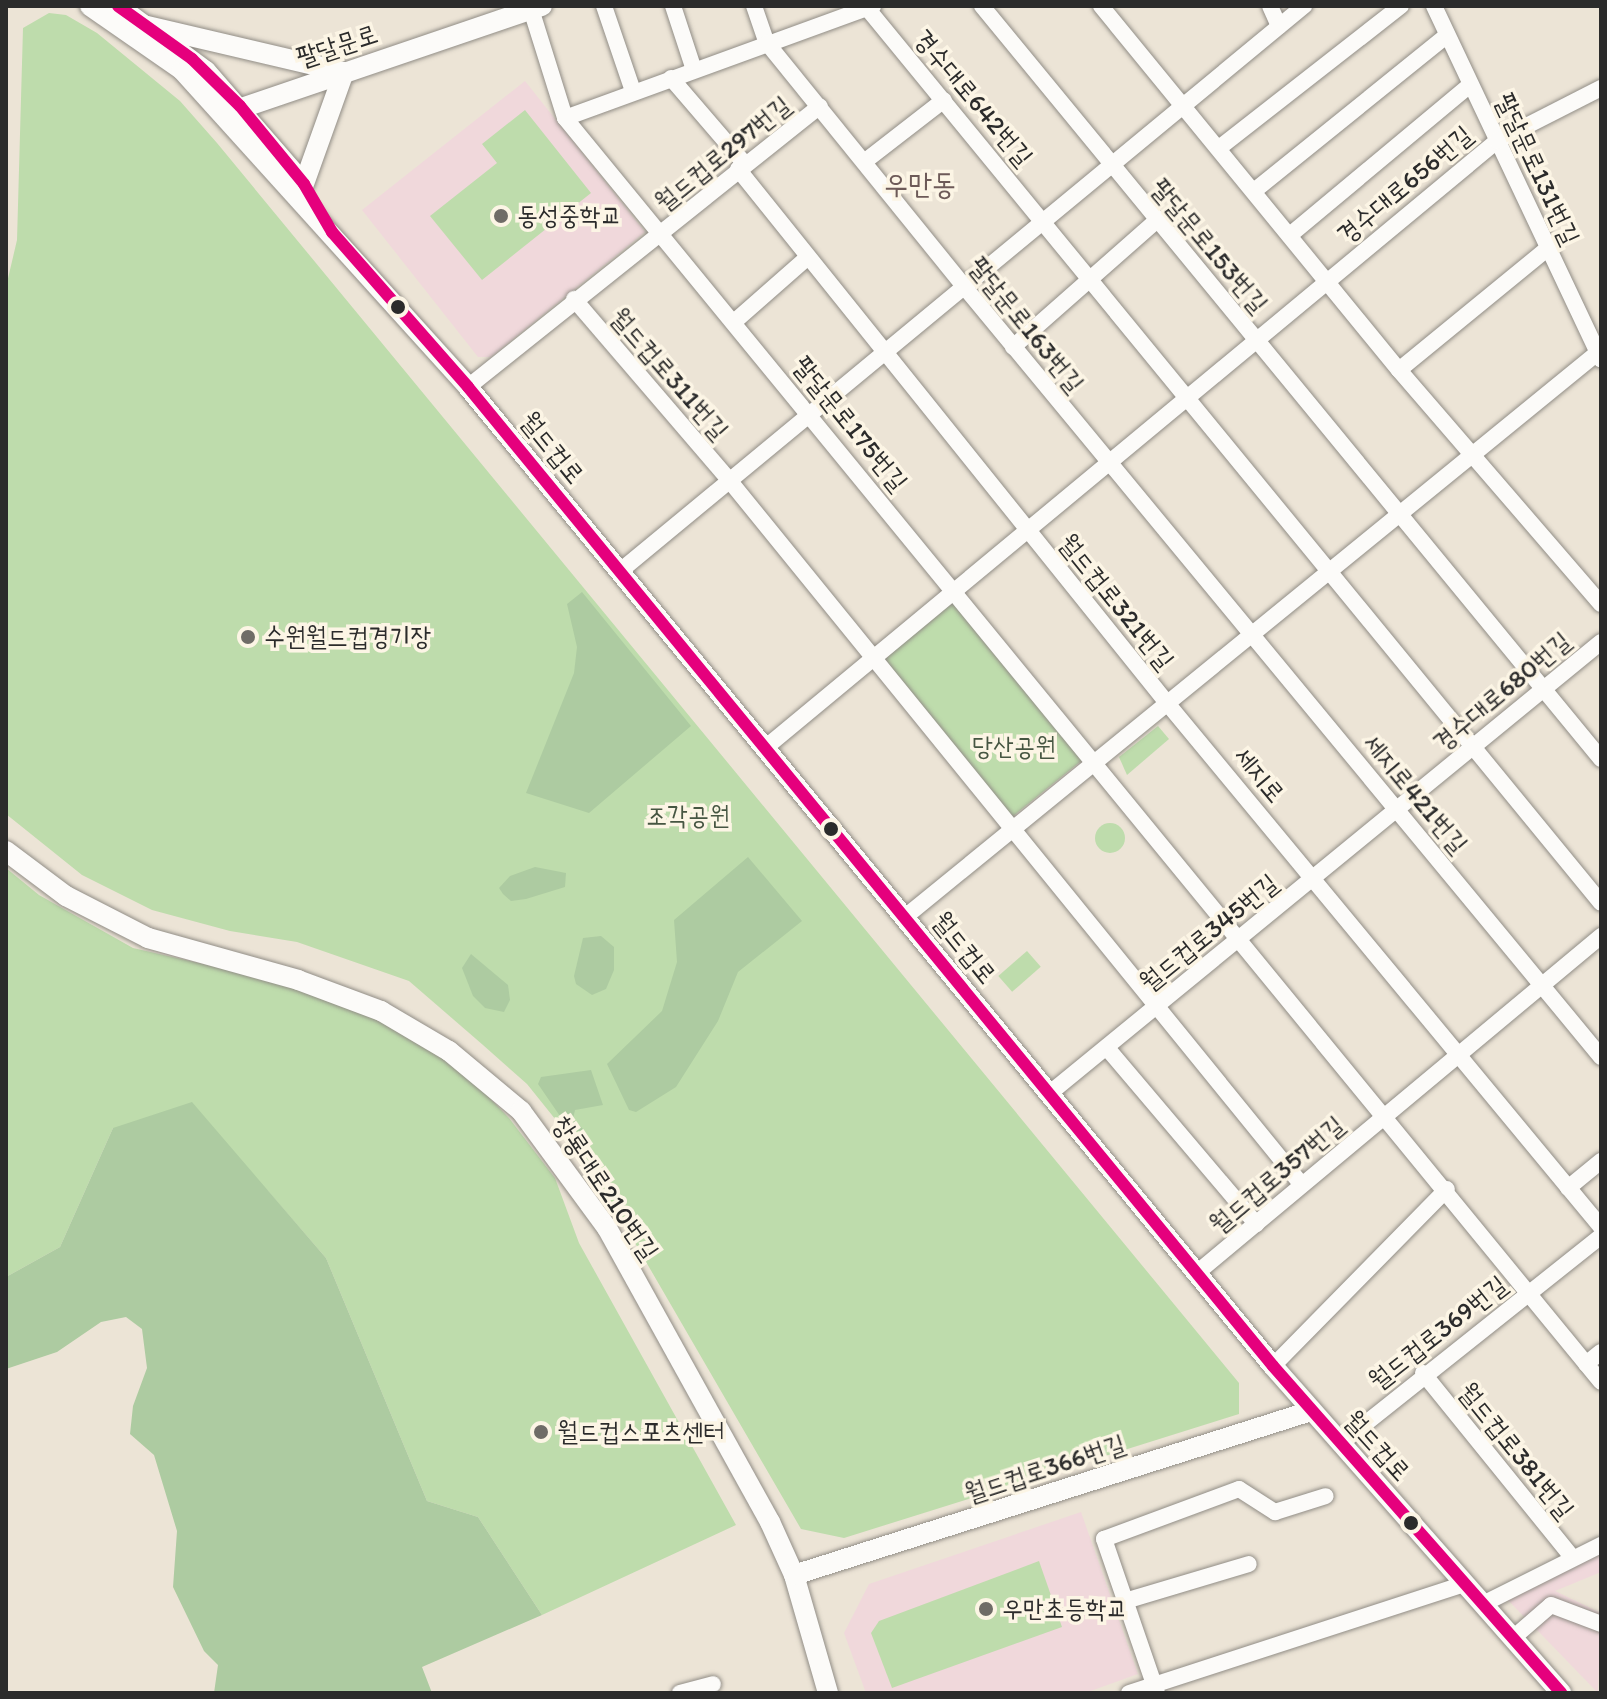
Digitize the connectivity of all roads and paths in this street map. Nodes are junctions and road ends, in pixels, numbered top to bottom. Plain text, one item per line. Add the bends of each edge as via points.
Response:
1 (90, 6) edge
2 (118, 6) edge
3 (604, 6) edge
4 (673, 6) edge
5 (754, 6) edge
6 (982, 6) edge
7 (1101, 6) edge
8 (1270, 6) edge
9 (1304, 6) edge
10 (1401, 6) edge
11 (1434, 6) edge
12 (535, 7) edge
13 (870, 7) edge
14 (143, 25) junction
15 (1279, 26) junction
16 (1447, 35) junction
17 (767, 43) junction
18 (694, 70) junction
19 (344, 72) junction
20 (671, 78) junction
21 (1470, 85) junction
22 (1601, 88) edge
23 (633, 91) junction
24 (944, 100) junction
25 (1182, 103) junction
26 (820, 106) junction
27 (232, 110) junction
28 (565, 118) junction
29 (1497, 141) junction
30 (1219, 148) junction
31 (864, 162) junction
32 (1108, 163) junction
33 (741, 166) junction
34 (304, 184) junction
35 (1254, 191) junction
36 (1042, 218) junction
37 (1156, 221) junction
38 (332, 232) junction
39 (661, 235) junction
40 (1290, 235) junction
41 (1548, 248) junction
42 (808, 257) junction
43 (1093, 280) junction
44 (1328, 280) junction
45 (962, 284) junction
46 (574, 299) junction
47 (734, 322) junction
48 (1256, 340) junction
49 (1013, 347) junction
50 (883, 351) junction
51 (1600, 354) edge
52 (1399, 370) junction
53 (468, 387) junction
54 (1188, 396) junction
55 (810, 412) junction
56 (1471, 453) junction
57 (1109, 462) junction
58 (729, 480) junction
59 (1399, 515) junction
60 (1027, 530) junction
61 (1330, 571) junction
62 (619, 572) junction
63 (955, 591) junction
64 (1601, 604) edge
65 (1252, 634) junction
66 (1601, 642) edge
67 (873, 658) junction
68 (1541, 690) junction
69 (1167, 703) junction
70 (765, 748) junction
71 (1472, 748) junction
72 (1601, 759) edge
73 (1095, 762) junction
74 (1398, 811) junction
75 (1012, 830) junction
76 (6, 851) edge
77 (1314, 879) junction
78 (1601, 903) edge
79 (905, 917) junction
80 (1601, 936) edge
81 (1239, 940) junction
82 (1542, 984) junction
83 (1157, 1006) junction
84 (1107, 1048) junction
85 (1456, 1055) junction
86 (1601, 1057) edge
87 (1050, 1093) junction
88 (1386, 1114) junction
89 (1601, 1161) edge
90 (1302, 1185) junction
91 (1568, 1188) junction
92 (1447, 1189) junction
93 (1256, 1224) junction
94 (1601, 1227) edge
95 (1601, 1236) edge
96 (1198, 1272) junction
97 (1529, 1291) junction
98 (1601, 1352) edge
99 (1586, 1364) junction
100 (1273, 1366) junction
101 (1423, 1373) junction
102 (1601, 1382) edge
103 (1311, 1411) junction
104 (1341, 1443) junction
105 (1326, 1496) dead end
106 (1601, 1545) edge
107 (1573, 1558) junction
108 (1249, 1564) dead end
109 (794, 1575) junction
110 (1465, 1584) junction
111 (1125, 1601) junction
112 (1483, 1604) junction
113 (1601, 1624) edge
114 (1513, 1638) junction
115 (713, 1684) dead end
116 (1155, 1688) edge
117 (680, 1693) edge
118 (828, 1693) edge
119 (1129, 1693) edge
120 (1561, 1693) edge

1 - 27 street, 월드컵로
2 - 14 street, 월드컵로
3 - 23 street
4 - 18 street
5 - 17 street, 팔달문로163번길
6 - 32 street, 팔달문로153번길
7 - 25 street
8 - 15 street
9 - 15 street
10 - 30 street
11 - 16 street, 팔달문로131번길
12 - 19 street, 팔달문로
12 - 28 street, 팔달문로175번길
13 - 17 street
13 - 24 street, 경수대로642번길
14 - 19 street
14 - 27 street, 월드컵로 via 206,71
15 - 25 street
16 - 21 street, 팔달문로131번길
16 - 35 street
17 - 18 street
17 - 26 street, 팔달문로163번길
18 - 20 street
19 - 27 street, 팔달문로
19 - 34 street
20 - 23 street
20 - 33 street
21 - 29 street, 팔달문로131번길
21 - 40 street
22 - 29 street, 경수대로656번길
23 - 28 street
24 - 31 street
24 - 36 street, 경수대로642번길
25 - 30 street
25 - 32 street
26 - 31 street, 팔달문로163번길
26 - 33 street, 월드컵로297번길
27 - 34 street, 월드컵로
27 - 38 street, 월드컵로
28 - 39 street, 팔달문로175번길
29 - 41 street, 팔달문로131번길
29 - 44 street, 경수대로656번길
30 - 35 street
31 - 45 street, 팔달문로163번길
32 - 36 street
32 - 37 street, 팔달문로153번길
33 - 39 street, 월드컵로297번길
33 - 42 street
34 - 38 street, 월드컵로
35 - 40 street
36 - 43 street, 경수대로642번길
36 - 45 street
37 - 43 street
37 - 48 street, 팔달문로153번길
38 - 53 street, 월드컵로
39 - 46 street, 월드컵로297번길
39 - 47 street, 팔달문로175번길
40 - 44 street
41 - 51 street, 팔달문로131번길
41 - 52 street
42 - 47 street
42 - 50 street
43 - 49 street
43 - 54 street, 경수대로642번길
44 - 48 street, 경수대로656번길
44 - 52 street, 경수대로656번길
45 - 49 street, 팔달문로163번길
45 - 50 street, 월드컵로311번길
46 - 53 street, 월드컵로297번길
46 - 58 street, 월드컵로311번길
47 - 55 street, 팔달문로175번길
48 - 54 street, 경수대로656번길
48 - 59 street, 팔달문로153번길
49 - 57 street, 팔달문로163번길
50 - 55 street, 월드컵로311번길
50 - 60 street
51 - 56 street
52 - 56 street, 경수대로656번길
53 - 62 street, 월드컵로
54 - 57 street, 경수대로656번길
54 - 61 street
55 - 58 street, 월드컵로311번길
55 - 63 street, 팔달문로175번길
56 - 59 street
56 - 64 street
57 - 60 street, 월드컵로321번길
57 - 65 street, 팔달문로163번길
58 - 62 street, 월드컵로311번길
58 - 67 street, 월드컵로311번길
59 - 61 street
59 - 68 street
60 - 63 street, 월드컵로321번길
60 - 69 street, 월드컵로321번길
61 - 65 street
61 - 71 street
62 - 70 street, 월드컵로
63 - 67 street, 월드컵로321번길
63 - 73 street, 팔달문로175번길
65 - 69 street
65 - 74 street, 세지로421번길
66 - 68 street, 경수대로680번길
67 - 70 street, 월드컵로321번길
67 - 75 street
68 - 71 street, 경수대로680번길
68 - 72 street
69 - 73 street
69 - 77 street, 세지로
70 - 79 street, 월드컵로
71 - 74 street, 경수대로680번길
71 - 78 street
73 - 75 street
73 - 81 street
74 - 77 street, 월드컵로345번길
74 - 82 street, 세지로421번길
75 - 79 street
75 - 83 street
76 - 109 street, 창룡대로210번길 via 66,896 148,938 313,985 381,1011 429,1037 499,1090 541,1134 607,1228
77 - 81 street, 월드컵로345번길
77 - 85 street
79 - 87 street, 월드컵로
80 - 82 street, 월드컵로357번길
81 - 83 street, 월드컵로345번길
81 - 88 street
82 - 85 street, 월드컵로357번길
82 - 86 street, 세지로421번길
83 - 84 street, 월드컵로345번길
83 - 90 street
84 - 87 street, 월드컵로345번길
84 - 93 street
85 - 88 street, 월드컵로357번길
85 - 91 street
87 - 96 street, 월드컵로
88 - 90 street, 월드컵로357번길
88 - 92 street, 월드컵로369번길
89 - 91 street
90 - 93 street, 월드컵로357번길
91 - 94 street
92 - 97 street, 월드컵로369번길
92 - 100 street
93 - 96 street, 월드컵로357번길
95 - 97 street, 월드컵로369번길
96 - 100 street, 월드컵로
97 - 99 street, 월드컵로369번길
97 - 101 street, 월드컵로369번길
98 - 99 street
99 - 102 street, 월드컵로369번길
100 - 103 street, 월드컵로
101 - 104 street, 월드컵로369번길
101 - 107 street, 월드컵로381번길
103 - 104 street, 월드컵로
103 - 109 street, 월드컵로366번길
104 - 110 street, 월드컵로
105 - 111 street via 1275,1512 1239,1489 1104,1539
106 - 107 street, 월드컵로381번길
107 - 112 street, 월드컵로381번길
108 - 111 street
109 - 118 street, 창룡대로210번길
110 - 112 street, 월드컵로
110 - 116 street
111 - 116 street
112 - 114 street, 월드컵로
113 - 114 street via 1551,1605
114 - 120 street, 월드컵로
115 - 117 street
116 - 119 street

